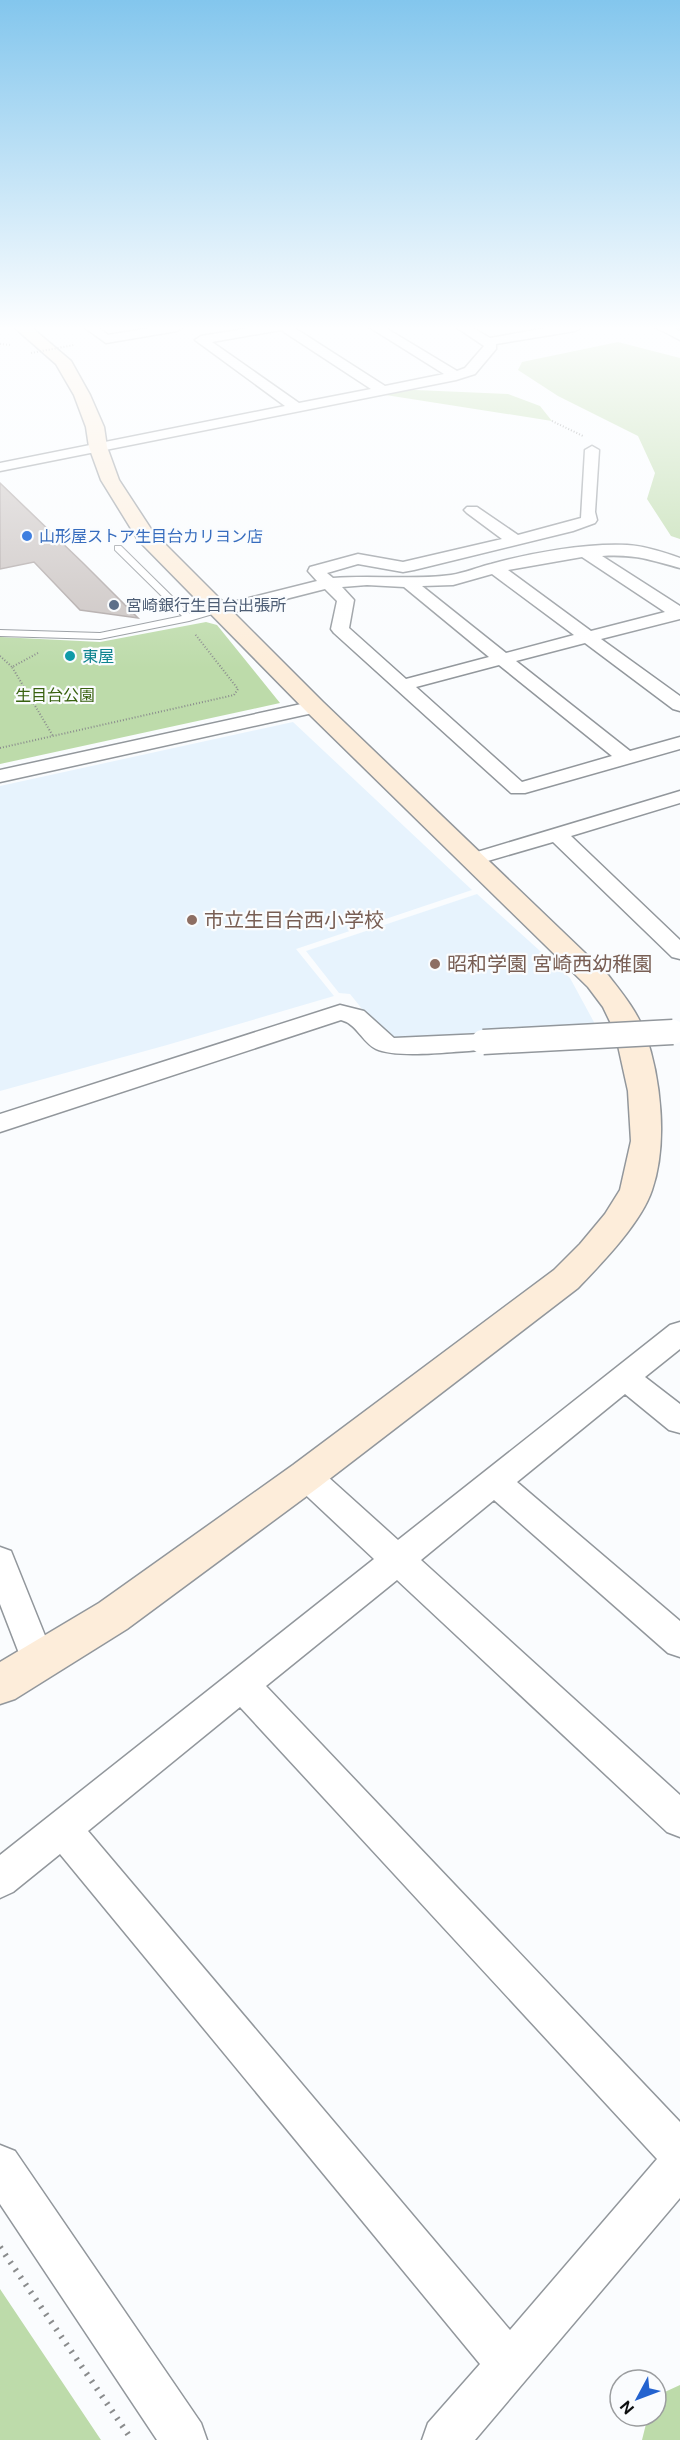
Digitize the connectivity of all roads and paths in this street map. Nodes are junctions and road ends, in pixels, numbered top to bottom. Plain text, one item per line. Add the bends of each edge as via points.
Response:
1 (97, 441) edge
2 (130, 441) edge
3 (585, 441) edge
4 (590, 444) joint
5 (98, 447) junction
6 (0, 467) edge
7 (472, 510) dead end
8 (514, 540) junction
9 (118, 548) dead end
10 (585, 552) junction
11 (680, 563) edge
12 (494, 568) junction
13 (410, 582) junction
14 (328, 583) junction
15 (219, 611) junction
16 (680, 613) edge
17 (189, 618) junction
18 (187, 631) dead end
19 (0, 633) edge
20 (588, 637) junction
21 (48, 649) dead end
22 (0, 656) edge
23 (501, 660) junction
24 (12, 667) junction
25 (403, 685) junction
26 (680, 705) edge
27 (315, 707) junction
28 (53, 736) junction
29 (680, 743) edge
30 (0, 748) edge
31 (627, 758) junction
32 (0, 776) edge
33 (676, 802) edge
34 (557, 834) junction
35 (474, 860) junction
36 (680, 952) edge
37 (676, 1032) edge
38 (0, 1123) edge
39 (680, 1333) edge
40 (624, 1378) junction
41 (680, 1421) edge
42 (306, 1476) junction
43 (495, 1482) junction
44 (397, 1560) junction
45 (0, 1561) edge
46 (680, 1642) edge
47 (39, 1663) junction
48 (242, 1684) junction
49 (0, 1685) edge
50 (680, 1820) edge
51 (62, 1828) junction
52 (0, 1879) edge
53 (680, 2153) edge
54 (680, 2165) edge
55 (0, 2166) edge
56 (0, 2247) edge
57 (508, 2364) junction
58 (132, 2440) edge
59 (184, 2440) edge
60 (446, 2440) edge

1 - 5 street
2 - 5 street
3 - 4 path
4 - 8 street via 589,520
5 - 6 street
5 - 15 street via 110,480 145,536
7 - 8 street
8 - 14 street via 403,567 358,560 316,571
9 - 17 lane
10 - 11 street via 626,550
10 - 12 street
10 - 16 street
12 - 13 street via 453,580
12 - 20 street
13 - 14 street
13 - 23 street
14 - 15 street
14 - 25 street via 346,600 340,629
15 - 17 lane
15 - 27 street
16 - 20 street
17 - 19 lane via 100,636
18 - 28 path via 196,634 238,689 234,695
20 - 23 street
20 - 26 street
21 - 24 path
22 - 24 path
23 - 25 street
23 - 31 street
24 - 28 path
25 - 31 street via 518,789
27 - 32 street
27 - 35 street
28 - 30 path
29 - 31 street
33 - 34 street
34 - 35 street
34 - 36 street
35 - 42 street via 598,981 630,1032 643,1091 647,1141 636,1191 592,1253 566,1279
37 - 38 street, bridge via 391,1046 381,1043 359,1017 340,1012
39 - 40 street
40 - 41 street
40 - 43 street
42 - 44 street
42 - 47 street via 113,1616
43 - 44 street
43 - 46 street
44 - 48 street
44 - 50 street
45 - 47 street
47 - 49 street
48 - 51 street
48 - 53 street
51 - 52 street
51 - 57 street
54 - 57 street
55 - 59 street
56 - 58 path
57 - 60 street

